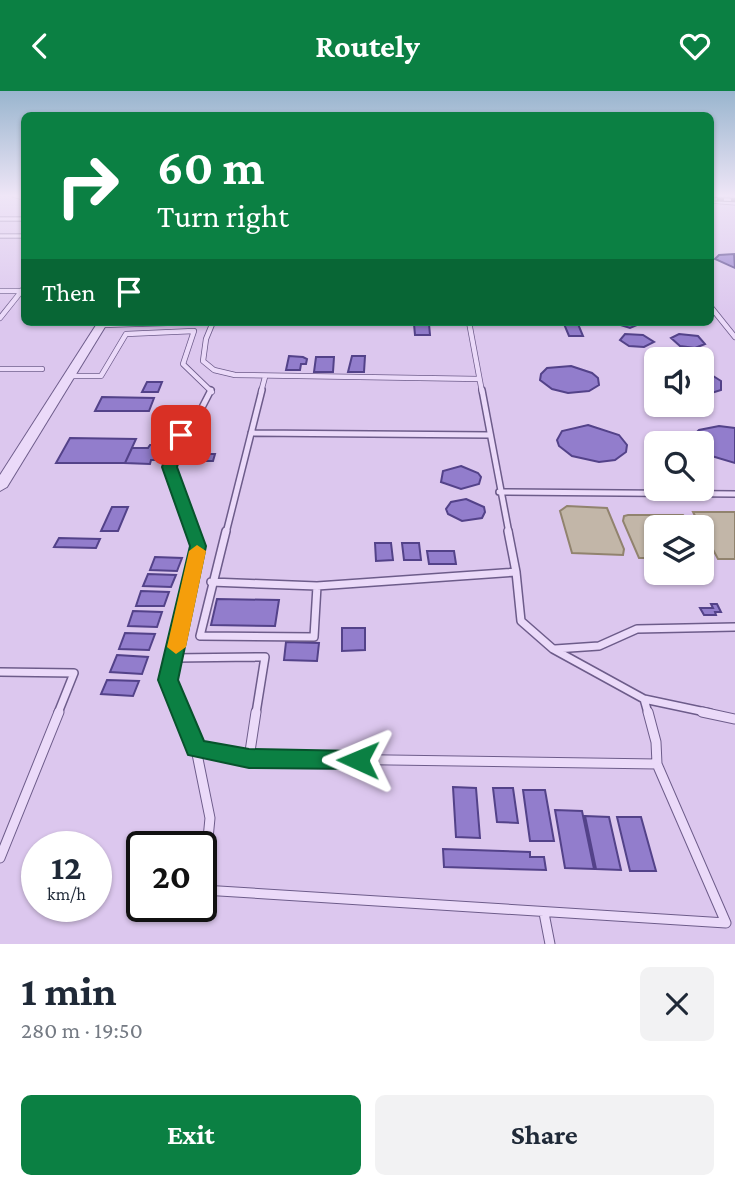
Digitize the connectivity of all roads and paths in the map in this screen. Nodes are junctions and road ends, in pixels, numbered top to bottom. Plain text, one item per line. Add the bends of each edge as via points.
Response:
1 (0, 236) edge
2 (21, 236) edge
3 (0, 291) edge
4 (21, 292) edge
5 (21, 294) edge
6 (714, 311) edge
7 (0, 318) edge
8 (101, 326) edge
9 (197, 326) edge
10 (211, 326) edge
11 (471, 326) edge
12 (194, 331) junction
13 (735, 337) edge
14 (0, 369) edge
15 (42, 369) dead end
16 (70, 376) junction
17 (265, 377) junction
18 (480, 379) junction
19 (251, 433) junction
20 (489, 435) junction
21 (0, 487) edge
22 (499, 492) junction
23 (735, 494) edge
24 (516, 572) junction
25 (211, 582) junction
26 (317, 586) junction
27 (735, 627) edge
28 (554, 649) junction
29 (174, 658) junction
30 (0, 672) edge
31 (644, 699) junction
32 (735, 719) edge
33 (196, 749) junction
34 (249, 758) junction
35 (657, 764) junction
36 (0, 858) edge
37 (544, 913) junction
38 (550, 944) edge

1 - 2 lane
3 - 4 lane
5 - 7 lane
6 - 13 lane
8 - 16 street
9 - 12 lane
10 - 17 lane via 203,361 214,370
11 - 18 lane
12 - 16 lane via 126,334 101,376
12 - 29 lane via 183,364 212,391 192,427 181,435 169,467 198,546
14 - 15 lane
16 - 21 street
17 - 18 lane
17 - 19 lane
18 - 20 lane
19 - 20 lane
19 - 25 lane
20 - 22 lane
22 - 23 lane
22 - 24 lane
24 - 26 lane
24 - 28 lane via 521,621
25 - 26 lane
25 - 26 lane via 200,636 314,637
27 - 28 lane via 637,629 598,646
28 - 31 lane
29 - 33 lane via 168,680
29 - 34 lane via 265,657
30 - 36 lane via 74,673
31 - 32 lane
31 - 35 lane
33 - 34 lane
33 - 37 lane via 209,818 203,890
34 - 35 lane
35 - 37 lane via 726,923
37 - 38 lane

